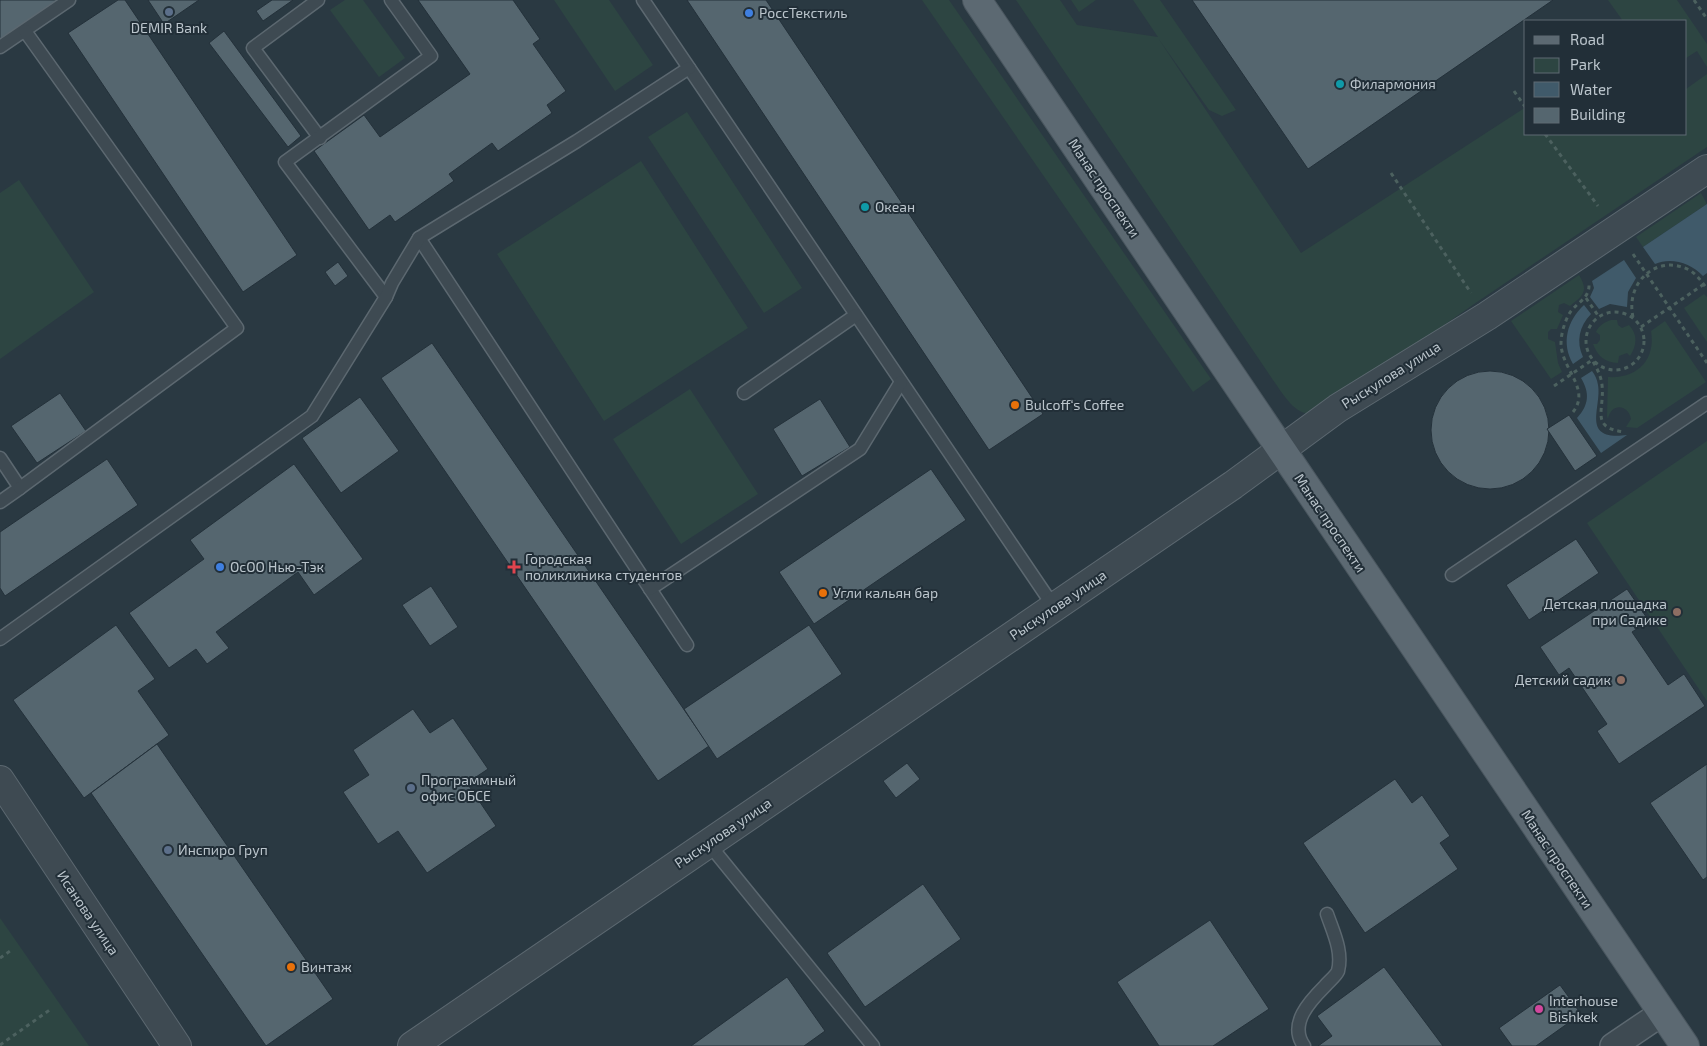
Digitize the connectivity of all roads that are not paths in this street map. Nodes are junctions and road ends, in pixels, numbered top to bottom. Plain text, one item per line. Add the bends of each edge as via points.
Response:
1 (69, 0) edge
2 (318, 0) edge
3 (391, 0) edge
4 (643, 0) edge
5 (977, 0) edge
6 (25, 30) junction
7 (0, 47) edge
8 (689, 68) junction
9 (320, 138) junction
10 (1707, 169) edge
11 (419, 238) junction
12 (386, 297) junction
13 (856, 315) junction
14 (902, 382) junction
15 (744, 393) dead end
16 (1707, 403) edge
17 (1281, 451) junction
18 (0, 458) edge
19 (20, 488) junction
20 (0, 502) edge
21 (1452, 575) dead end
22 (650, 589) junction
23 (1054, 607) junction
24 (0, 639) edge
25 (687, 644) dead end
26 (0, 780) edge
27 (708, 844) junction
28 (1327, 914) dead end
29 (1662, 1013) junction
30 (177, 1046) edge
31 (412, 1046) edge
32 (873, 1046) edge
33 (1304, 1046) edge
34 (1613, 1046) edge
35 (1685, 1046) edge

1 - 6 lane
2 - 9 lane via 253,48
3 - 9 lane via 431,56
4 - 8 lane
5 - 17 main road, Манас проспекти
6 - 7 lane
6 - 19 lane via 237,328
8 - 11 lane
8 - 13 lane
9 - 12 lane via 286,162
10 - 17 street, Рыскулова улица via 1486,316 1338,408
11 - 12 lane
11 - 22 lane
12 - 24 lane via 312,416
13 - 14 lane
13 - 15 lane
14 - 22 lane via 860,449
14 - 23 lane
16 - 21 lane
17 - 23 street, Рыскулова улица
17 - 29 main road, Манас проспекти
18 - 19 lane
19 - 20 lane
22 - 25 lane
23 - 27 street, Рыскулова улица
26 - 30 street, Исанова улица
27 - 31 street, Рыскулова улица
27 - 32 lane
28 - 33 lane via 1340,953 1338,973 1312,999 1300,1018 1299,1039
29 - 34 street
29 - 35 main road, Манас проспекти

